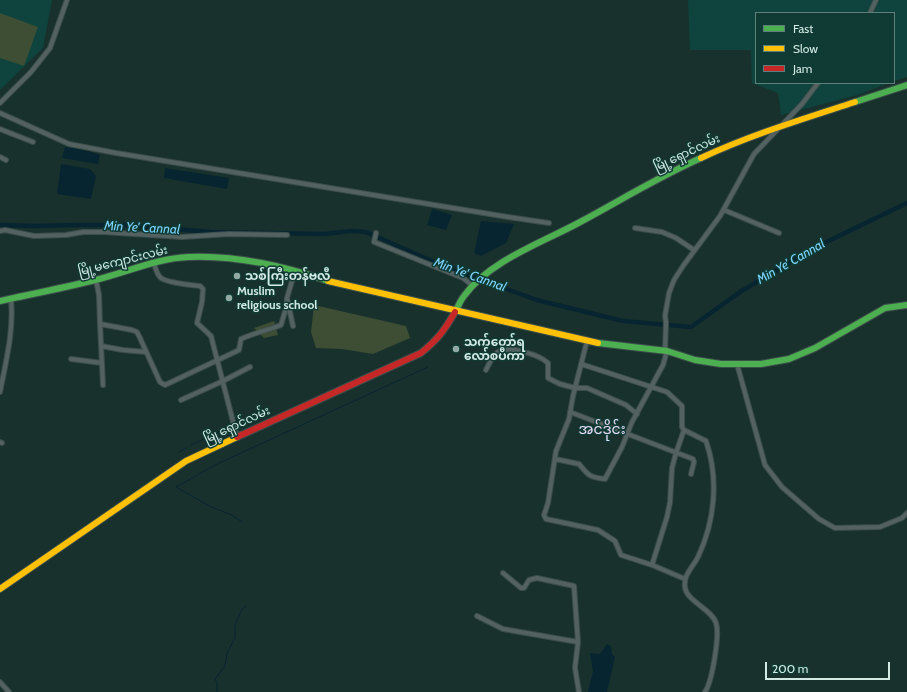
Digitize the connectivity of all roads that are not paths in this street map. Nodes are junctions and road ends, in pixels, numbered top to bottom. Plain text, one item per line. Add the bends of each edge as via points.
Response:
1 (67, 0) edge
2 (876, 0) edge
3 (870, 12) edge
4 (817, 84) edge
5 (907, 85) edge
6 (0, 103) edge
7 (0, 114) edge
8 (780, 127) junction
9 (0, 129) edge
10 (33, 142) dead end
11 (0, 157) edge
12 (6, 160) dead end
13 (724, 210) junction
14 (549, 223) dead end
15 (635, 228) dead end
16 (0, 231) edge
17 (376, 233) dead end
18 (779, 233) dead end
19 (287, 235) dead end
20 (694, 250) junction
21 (154, 263) junction
22 (294, 271) junction
23 (96, 280) junction
24 (475, 284) junction
25 (288, 298) junction
26 (11, 299) junction
27 (0, 301) edge
28 (907, 305) edge
29 (455, 310) junction
30 (100, 324) junction
31 (293, 326) dead end
32 (587, 341) junction
33 (101, 346) junction
34 (666, 351) junction
35 (146, 352) junction
36 (71, 359) dead end
37 (218, 360) junction
38 (102, 363) junction
39 (581, 364) junction
40 (738, 364) junction
41 (250, 367) dead end
42 (486, 370) dead end
43 (223, 381) junction
44 (104, 385) dead end
45 (652, 387) junction
46 (575, 388) junction
47 (0, 392) edge
48 (181, 400) dead end
49 (570, 412) junction
50 (637, 414) junction
51 (684, 430) junction
52 (628, 434) junction
53 (237, 437) junction
54 (676, 453) junction
55 (555, 459) junction
56 (692, 474) dead end
57 (907, 513) edge
58 (652, 565) junction
59 (503, 573) dead end
60 (685, 579) junction
61 (0, 589) edge
62 (477, 616) dead end
63 (578, 642) junction
64 (0, 682) edge
65 (9, 692) edge
66 (579, 692) edge
67 (705, 692) edge

1 - 6 street via 50,48 31,72
2 - 3 street
4 - 8 street
5 - 8 main road, မြို့ရှောင်လမ်း
7 - 14 street via 68,144
8 - 13 street via 754,154
8 - 24 main road, မြို့ရှောင်လမ်း via 674,170 524,250 490,271
9 - 10 street
11 - 12 street
13 - 18 street
13 - 20 street
15 - 20 street via 662,232
16 - 19 street via 34,236 83,232 182,237 230,234
17 - 24 street via 374,242
20 - 34 street via 674,280 669,293 665,316
21 - 22 main road, မြို့မကျောင်းလမ်း via 188,257 240,259
21 - 23 main road, မြို့မကျောင်းလမ်း
21 - 37 street via 161,279 200,286 203,289 197,323 211,336
22 - 25 street
22 - 29 main road, မြို့မကျောင်းလမ်း
23 - 26 main road, မြို့မကျောင်းလမ်း
23 - 30 street
24 - 29 main road, မြို့ရှောင်လမ်း
25 - 31 street
25 - 37 street via 281,324 241,339 239,350
26 - 27 main road, မြို့မကျောင်းလမ်း
26 - 47 street via 12,330
28 - 40 main road, မြို့မကျောင်းလမ်း via 885,308 815,348 789,359 761,364
29 - 32 main road, မြို့မကျောင်းလမ်း
29 - 53 main road, မြို့ရှောင်လမ်း via 443,332 421,353
30 - 33 street
30 - 35 street via 136,332
32 - 34 main road, မြို့မကျောင်းလမ်း
32 - 39 street
33 - 35 street
33 - 38 street
34 - 40 main road, မြို့မကျောင်းလမ်း via 695,360
34 - 45 street via 663,365
35 - 37 street via 160,382 165,385
36 - 38 street
37 - 43 street
38 - 44 street
39 - 45 street
39 - 46 street
40 - 57 street via 765,465 782,487 820,519 835,528 880,527 902,518
41 - 43 street
42 - 46 street via 499,351 514,350 545,360 548,363 548,378
43 - 48 street
43 - 53 street
45 - 50 street
45 - 51 street via 667,392 682,406
46 - 49 street
46 - 50 street via 587,388 610,397
49 - 52 street
49 - 55 street
50 - 52 street
51 - 54 street
51 - 60 street via 706,441 713,478 714,503 698,558
52 - 54 street
52 - 55 street via 605,479 587,474 579,464
53 - 61 main road, မြို့ရှောင်လမ်း via 173,469
54 - 56 street via 693,459
54 - 58 street via 667,517
55 - 58 street via 544,515 546,519 598,530 615,541 621,555
58 - 60 street
59 - 63 street via 521,588 524,588 529,580 537,578 574,586
60 - 67 street via 688,594 716,623 716,654
62 - 63 street via 503,629
63 - 66 street via 575,668
64 - 65 street

